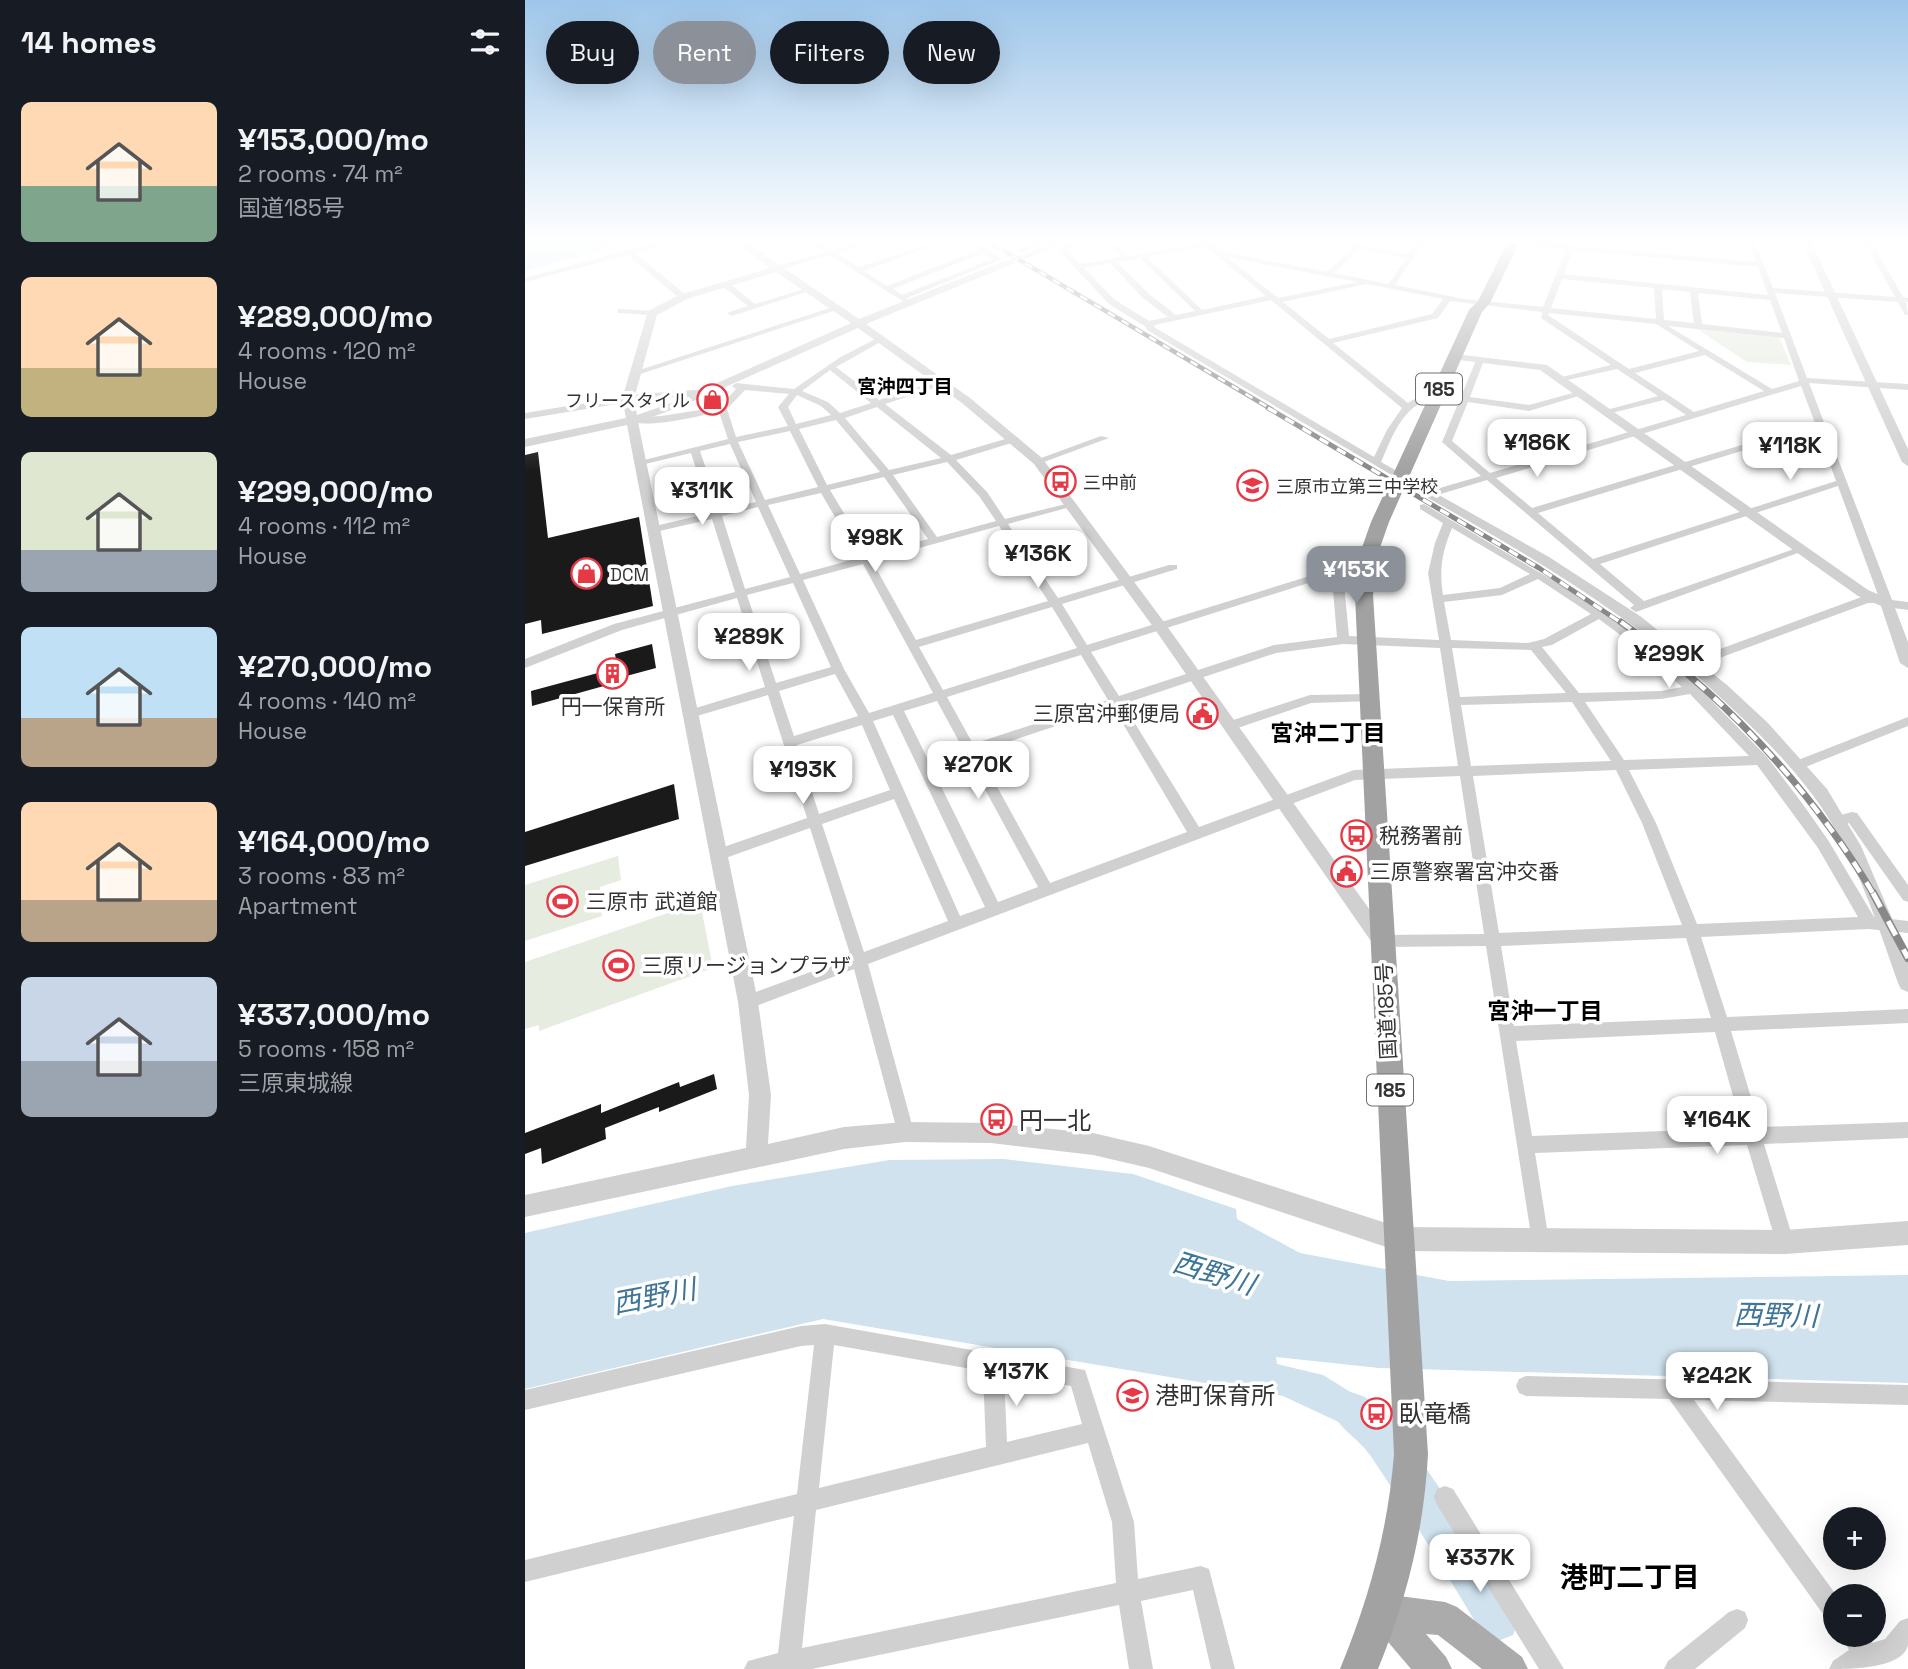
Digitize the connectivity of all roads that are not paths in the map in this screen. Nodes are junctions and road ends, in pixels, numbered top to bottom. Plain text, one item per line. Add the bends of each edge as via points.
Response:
1 (651, 317) edge
2 (811, 317) edge
3 (847, 317) edge
4 (872, 317) edge
5 (1136, 317) edge
6 (1179, 317) edge
7 (1296, 317) edge
8 (1430, 317) edge
9 (1473, 317) edge
10 (1483, 317) edge
11 (1545, 317) edge
12 (1611, 317) edge
13 (1660, 317) edge
14 (1697, 317) edge
15 (1781, 317) edge
16 (1841, 317) edge
17 (1174, 318) joint
18 (1660, 322) junction
19 (857, 324) junction
20 (1149, 325) junction
21 (1698, 327) junction
22 (1788, 336) junction
23 (880, 340) junction
24 (1326, 342) junction
25 (1706, 352) junction
26 (1463, 358) junction
27 (1480, 360) junction
28 (1617, 366) junction
29 (831, 368) junction
30 (1627, 372) junction
31 (635, 373) junction
32 (1561, 380) junction
33 (1805, 381) junction
34 (730, 383) junction
35 (940, 383) junction
36 (1872, 384) junction
37 (743, 387) junction
38 (1908, 387) edge
39 (709, 392) junction
40 (796, 393) junction
41 (1773, 393) junction
42 (1580, 394) junction
43 (1436, 397) junction
44 (1665, 397) junction
45 (1464, 399) junction
46 (628, 400) junction
47 (882, 405) junction
48 (1407, 407) junction
49 (722, 409) junction
50 (1607, 413) junction
51 (525, 416) edge
52 (1694, 416) junction
53 (837, 417) junction
54 (633, 420) junction
55 (1821, 424) junction
56 (792, 428) junction
57 (1635, 434) junction
58 (1104, 438) dead end
59 (1015, 439) junction
60 (733, 441) junction
61 (525, 443) edge
62 (1904, 443) edge
63 (695, 450) junction
64 (949, 459) junction
65 (1038, 461) junction
66 (641, 462) junction
67 (1908, 462) edge
68 (1376, 463) junction
69 (1682, 466) junction
70 (887, 474) junction
71 (1400, 477) junction
72 (1487, 477) junction
73 (1842, 482) junction
74 (824, 489) junction
75 (1427, 500) junction
76 (763, 503) junction
77 (1070, 504) junction
78 (1529, 512) junction
79 (1748, 512) junction
80 (715, 514) junction
81 (1449, 522) junction
82 (1003, 523) junction
83 (655, 529) junction
84 (934, 541) junction
85 (1801, 550) junction
86 (866, 560) junction
87 (1591, 563) junction
88 (1173, 567) dead end
89 (1538, 575) junction
90 (798, 578) junction
91 (1125, 582) junction
92 (741, 594) junction
93 (1438, 599) junction
94 (1880, 601) junction
95 (1055, 602) junction
96 (1642, 605) junction
97 (1908, 606) edge
98 (1629, 612) junction
99 (671, 613) junction
100 (1599, 614) junction
101 (1159, 625) junction
102 (1343, 640) junction
103 (1367, 643) junction
104 (912, 645) junction
105 (1445, 645) junction
106 (1534, 646) junction
107 (1082, 649) junction
108 (1694, 663) junction
109 (1908, 663) edge
110 (525, 664) edge
111 (838, 669) junction
112 (1193, 676) junction
113 (771, 689) junction
114 (1693, 689) junction
115 (939, 695) junction
116 (1370, 698) junction
117 (1577, 699) junction
118 (1455, 701) junction
119 (1114, 702) junction
120 (896, 709) junction
121 (690, 714) junction
122 (865, 718) junction
123 (1908, 721) edge
124 (1229, 726) junction
125 (788, 743) junction
126 (970, 750) junction
127 (1762, 760) junction
128 (1620, 764) junction
129 (1798, 765) junction
130 (1466, 771) junction
131 (1375, 772) junction
132 (898, 792) junction
133 (1282, 802) junction
134 (814, 821) junction
135 (1838, 821) junction
136 (1196, 834) junction
137 (720, 854) junction
138 (1047, 891) junction
139 (1908, 896) edge
140 (995, 911) junction
141 (1878, 924) junction
142 (957, 925) junction
143 (1908, 927) edge
144 (1691, 931) junction
145 (1492, 940) junction
146 (1382, 941) junction
147 (860, 962) junction
148 (1908, 983) edge
149 (748, 1002) junction
150 (1908, 1016) edge
151 (1722, 1025) junction
152 (1507, 1034) junction
153 (1908, 1130) edge
154 (905, 1132) junction
155 (1751, 1136) junction
156 (1525, 1145) junction
157 (756, 1156) junction
158 (525, 1206) edge
159 (1908, 1233) edge
160 (1540, 1241) junction
161 (1785, 1242) junction
162 (1399, 1253) junction
163 (825, 1334) junction
164 (993, 1363) junction
165 (1526, 1387) dead end
166 (1674, 1390) junction
167 (1908, 1395) edge
168 (525, 1400) edge
169 (1096, 1431) junction
170 (997, 1455) junction
171 (1445, 1497) dead end
172 (806, 1502) junction
173 (1409, 1503) joint
174 (525, 1571) edge
175 (1128, 1593) junction
176 (1823, 1595) edge
177 (1384, 1611) junction
178 (1737, 1620) dead end
179 (1908, 1629) edge
180 (1860, 1647) edge
181 (1868, 1658) junction
182 (788, 1665) edge
183 (756, 1669) edge
184 (1141, 1669) edge
185 (1223, 1669) edge
186 (1359, 1669) edge
187 (1434, 1669) edge
188 (1510, 1669) edge
189 (1552, 1669) edge
190 (1676, 1669) edge
191 (1841, 1669) edge

1 - 31 street
2 - 31 street
3 - 19 street
4 - 19 street
5 - 20 street
6 - 17 street
7 - 24 street
8 - 24 street
9 - 43 highway, 国道185号 / 185
10 - 26 highway, 国道185号 / 185
11 - 28 street
12 - 18 street
13 - 18 street
14 - 21 street
15 - 22 street
16 - 36 street
17 - 20 street
18 - 21 street
18 - 25 street
19 - 23 street
19 - 34 street
20 - 68 street
21 - 22 street
22 - 33 street
23 - 29 street
23 - 35 street
24 - 48 street
25 - 30 street
25 - 41 street
26 - 27 street
26 - 71 highway, 国道185号 / 185 via 1415,458
27 - 32 street via 1543,367
27 - 45 street
28 - 30 street
28 - 32 street
29 - 40 street
29 - 47 street
30 - 44 street
31 - 46 street
32 - 42 street
33 - 36 street
33 - 41 street
33 - 55 street
34 - 37 street
34 - 39 street
35 - 47 street
35 - 59 street
36 - 38 street
36 - 62 street
37 - 40 street
37 - 49 street
39 - 46 street
39 - 54 street
40 - 53 street via 821,401
40 - 56 street via 783,408
41 - 52 street
42 - 45 street via 1529,408
42 - 50 street
43 - 48 street via 1420,397
43 - 71 highway, 国道185号 / 185
44 - 50 street
44 - 52 street
45 - 72 street via 1447,442
46 - 51 street
46 - 54 street
47 - 53 street
47 - 64 street
48 - 68 street
49 - 54 street
49 - 60 street
50 - 57 street
52 - 57 street
53 - 56 street
53 - 70 street
54 - 61 street
54 - 66 street
55 - 69 street
55 - 73 street
56 - 60 street
56 - 74 street
57 - 69 street
57 - 72 street
58 - 65 street
59 - 64 street
59 - 65 street
60 - 63 street
60 - 76 street
62 - 67 street
63 - 66 street
63 - 80 street
64 - 70 street
64 - 82 street
65 - 77 street
66 - 83 street
68 - 71 street
69 - 78 street
69 - 79 street
70 - 74 street
70 - 84 street
71 - 75 street
71 - 103 highway, 国道185号 / 185 via 1368,556 1364,595
72 - 75 street
72 - 78 street
73 - 79 street
73 - 94 street
74 - 76 street
74 - 86 street
75 - 81 street
75 - 98 street
76 - 80 street
76 - 90 street
77 - 82 street
77 - 91 street
78 - 87 street
79 - 85 street
79 - 87 street
80 - 83 street
80 - 92 street
81 - 89 street
81 - 93 street via 1434,573
82 - 84 street
82 - 95 street
83 - 99 street
84 - 86 street
85 - 94 street
85 - 96 street
86 - 90 street
86 - 104 street
87 - 96 street
88 - 91 street
89 - 93 street via 1502,592
89 - 100 street
90 - 92 street
90 - 111 street
91 - 95 street
91 - 101 street
92 - 99 street
92 - 113 street
93 - 105 street
94 - 97 street
94 - 108 street via 1867,599
94 - 109 street
95 - 104 street
95 - 107 street
96 - 98 street
98 - 108 street
99 - 110 street via 618,627
99 - 121 street
100 - 106 street
100 - 114 street
101 - 102 street via 1320,576 1337,575
101 - 107 street
101 - 112 street
102 - 103 street
102 - 112 street via 1274,649
103 - 105 street
103 - 116 highway, 国道185号 / 185
104 - 115 street
105 - 106 street
105 - 118 street
106 - 117 street
107 - 115 street
107 - 119 street
108 - 129 street
111 - 113 street
111 - 122 street
112 - 119 street
112 - 124 street
113 - 121 street
113 - 125 street
114 - 117 street
114 - 127 street
115 - 120 street
115 - 126 street
116 - 124 street via 1310,699
116 - 131 highway, 国道185号 / 185
117 - 118 street
117 - 128 street
118 - 130 street
119 - 126 street
119 - 136 street
120 - 122 street
120 - 140 street
121 - 137 street
122 - 125 street
122 - 132 street
123 - 129 street
124 - 133 street
125 - 134 street
126 - 138 street
127 - 128 street
127 - 141 street
128 - 130 street
128 - 144 street via 1664,856
129 - 135 street
130 - 131 street
130 - 145 street
131 - 133 street via 1354,775
131 - 146 highway, 国道185号 / 185
132 - 134 street
132 - 142 street
133 - 136 street
133 - 146 street
134 - 137 street
134 - 147 street
135 - 139 street via 1852,817
135 - 141 street via 1855,851
136 - 138 street
137 - 149 street
138 - 140 street
140 - 142 street
141 - 143 street
141 - 144 street
141 - 148 street
142 - 147 street
144 - 145 street
144 - 151 street
145 - 146 street
145 - 152 street
146 - 162 highway, 国道185号 / 185
147 - 149 street
147 - 154 street
149 - 157 street via 760,1096
150 - 151 street
151 - 152 street
151 - 155 street
152 - 156 street
153 - 155 street
154 - 157 street via 844,1138
154 - 162 street via 991,1133 1093,1144 1208,1175
155 - 156 street
155 - 161 street
156 - 160 street
157 - 158 street
159 - 161 street
160 - 161 street
160 - 162 street
162 - 173 highway, 国道185号 / 185 via 1411,1454
163 - 164 street
163 - 168 street
163 - 172 street
164 - 169 street via 1078,1377
164 - 170 street
165 - 166 street
166 - 167 street
166 - 176 street
169 - 170 street
169 - 175 street via 1123,1522
170 - 172 street
171 - 189 street
172 - 174 street
172 - 182 street
173 - 177 highway, 国道185号 / 185
175 - 182 street
175 - 184 street
175 - 185 street via 1201,1577
177 - 186 highway, 国道185号 / 185
177 - 187 main road
177 - 188 main road via 1445,1619
178 - 190 street
179 - 181 street via 1892,1649
180 - 181 street
181 - 191 street via 1853,1660
182 - 183 street

